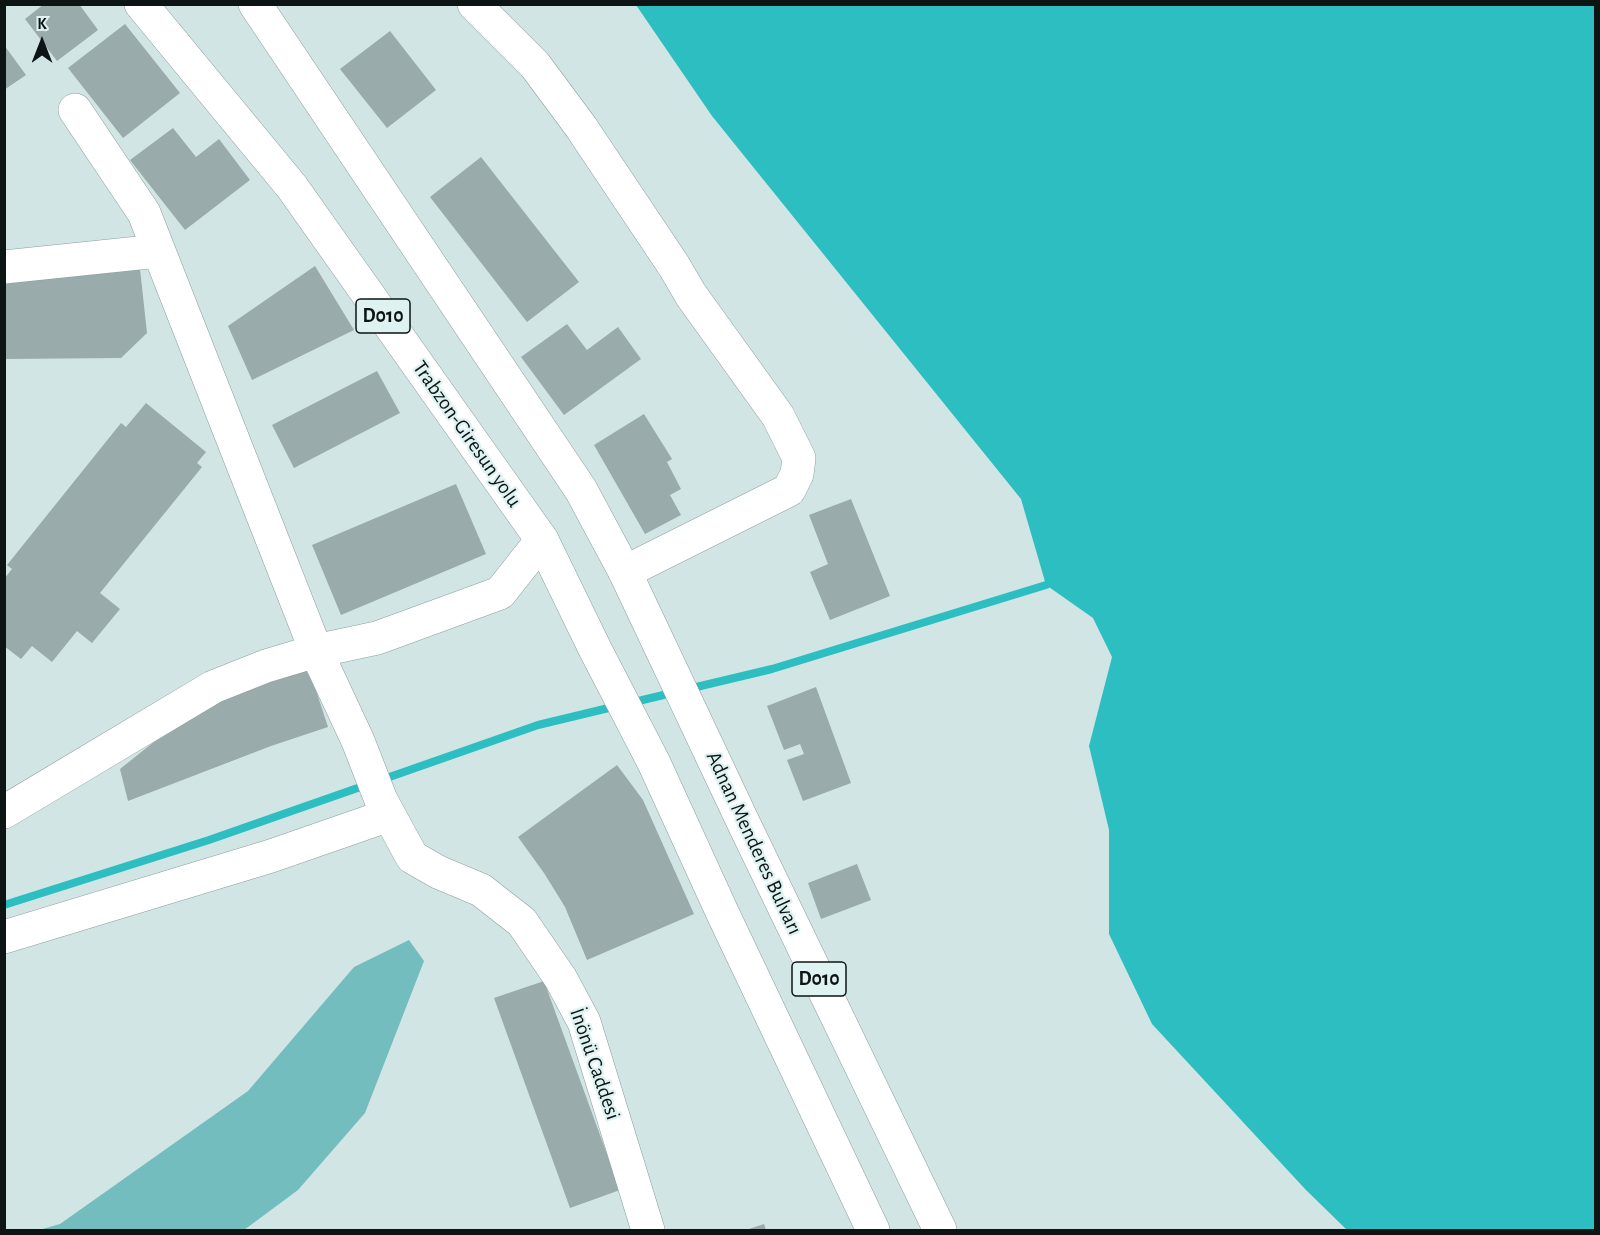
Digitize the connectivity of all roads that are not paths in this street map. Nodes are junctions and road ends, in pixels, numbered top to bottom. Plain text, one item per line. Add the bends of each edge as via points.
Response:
1 (141, 4) edge
2 (255, 4) edge
3 (474, 4) edge
4 (75, 110) dead end
5 (158, 251) junction
6 (4, 267) edge
7 (543, 540) junction
8 (625, 572) junction
9 (316, 651) junction
10 (385, 807) junction
11 (4, 812) edge
12 (4, 937) edge
13 (648, 1230) edge
14 (873, 1230) edge
15 (940, 1230) edge

1 - 7 main road, Trabzon-Giresun yolu / D010 via 292,187
2 - 8 main road, D010 via 581,490
3 - 8 main road via 534,65 581,127 691,295 778,416 799,458 789,490
4 - 5 main road, İnönü Caddesi via 144,213
5 - 6 main road
5 - 9 main road, İnönü Caddesi
7 - 9 main road via 500,593 377,638
7 - 14 main road, Trabzon-Giresun yolu / D010 via 654,763
8 - 15 main road, Adnan Menderes Bulvarı / D010
9 - 10 main road, İnönü Caddesi
9 - 11 main road via 213,687
10 - 12 main road via 271,856
10 - 13 main road, İnönü Caddesi via 412,857 481,890 522,922 561,979 584,1022

